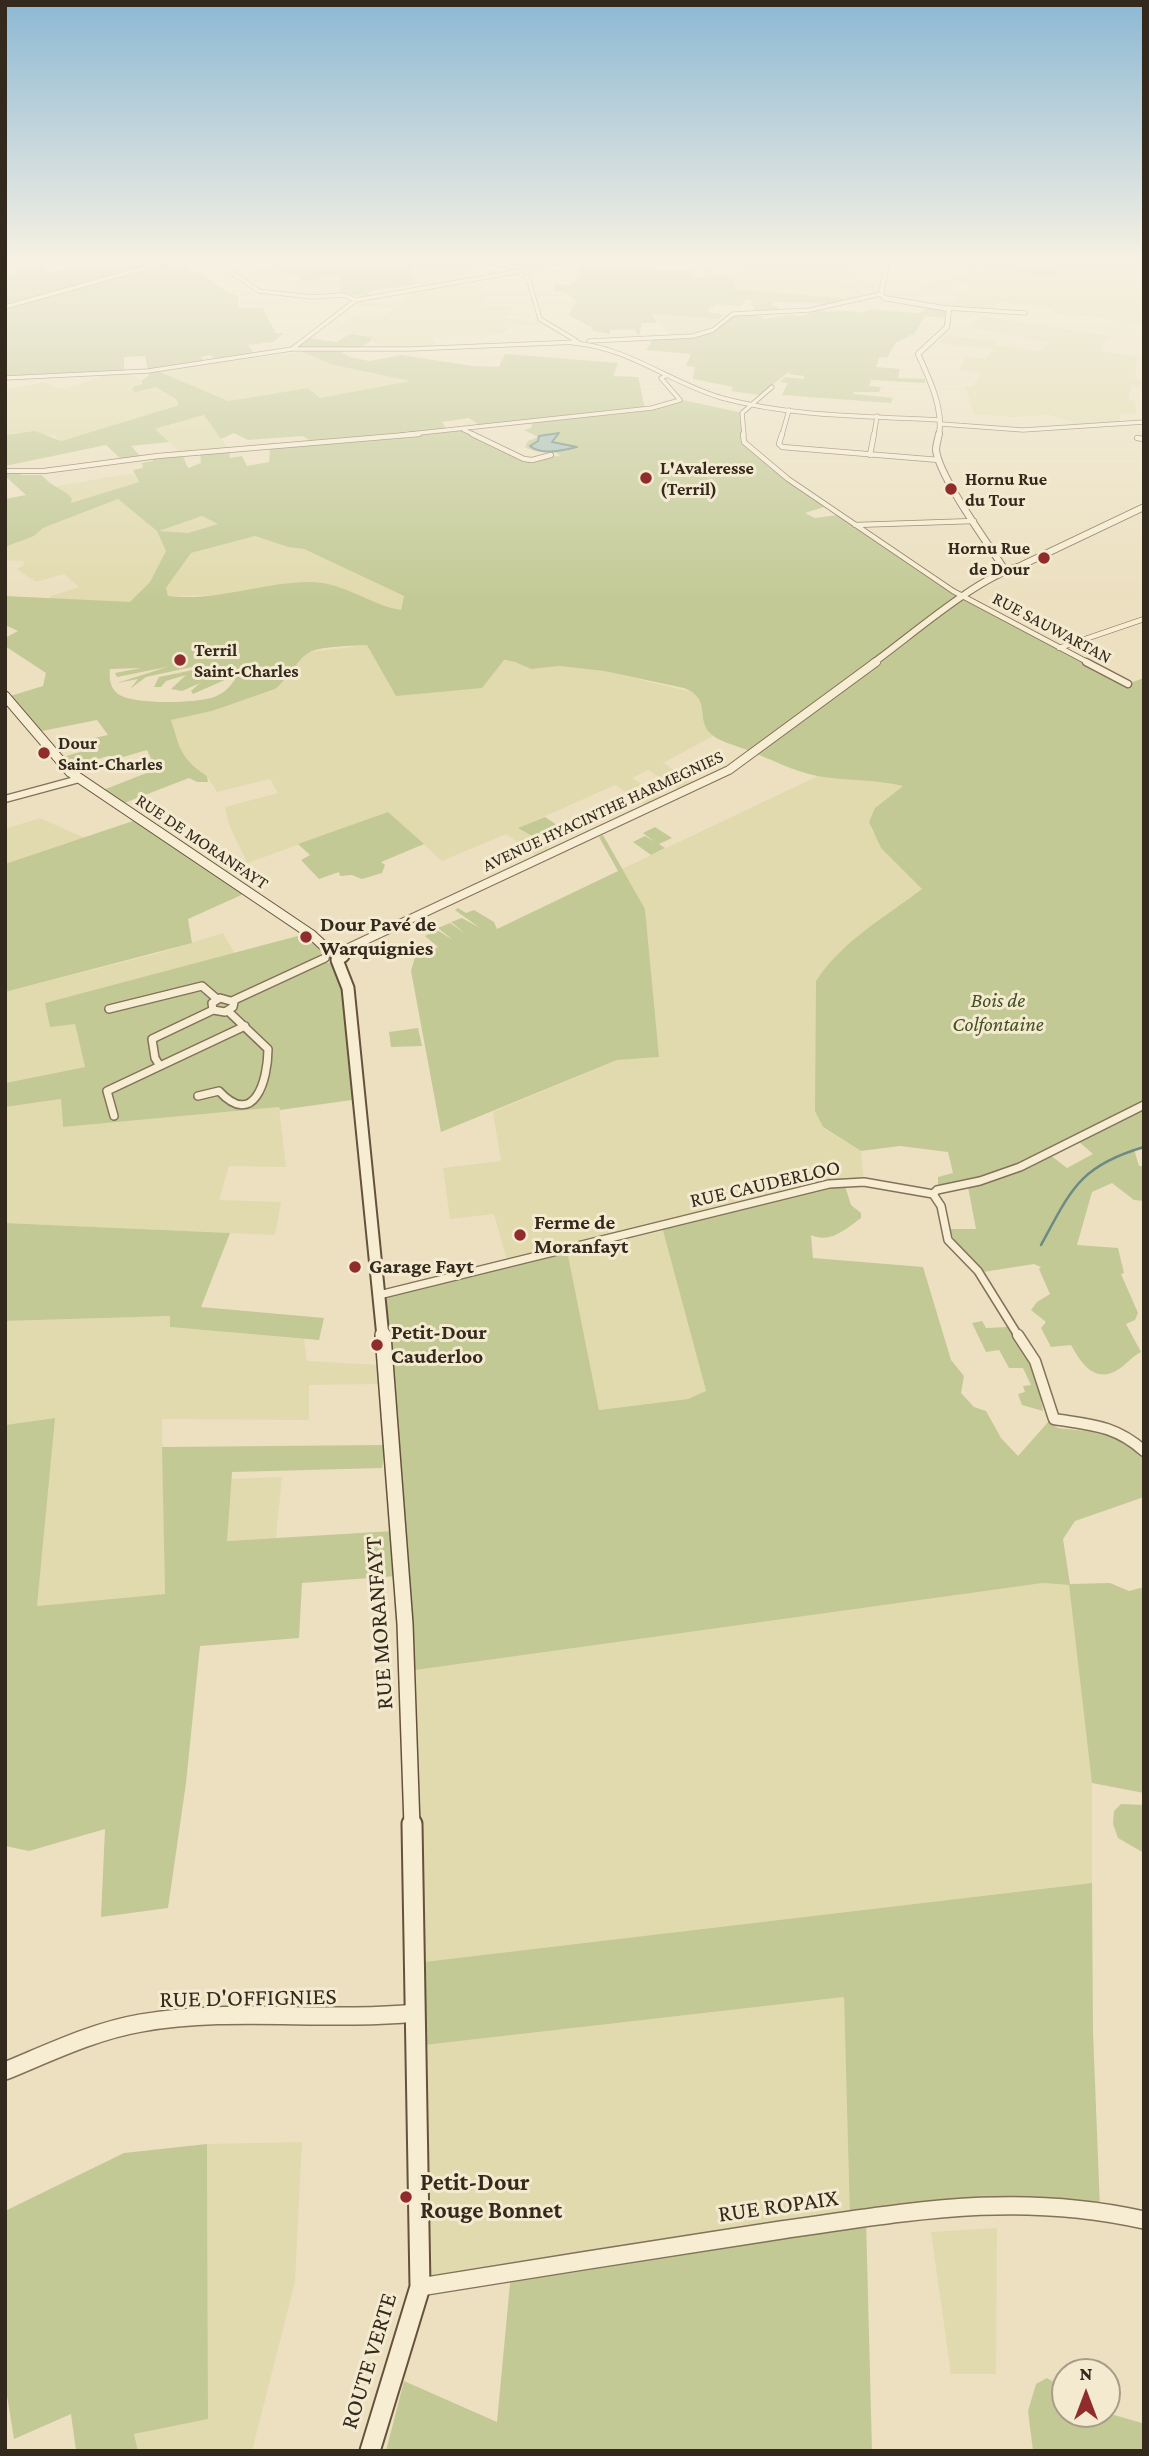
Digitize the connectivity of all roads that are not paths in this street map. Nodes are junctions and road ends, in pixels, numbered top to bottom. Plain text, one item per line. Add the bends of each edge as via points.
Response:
1 (129, 373) edge
2 (660, 373) edge
3 (926, 373) edge
4 (666, 376) junction
5 (5, 378) edge
6 (772, 387) dead end
7 (752, 405) junction
8 (789, 410) junction
9 (877, 416) junction
10 (940, 422) junction
11 (1144, 422) edge
12 (463, 430) junction
13 (1137, 438) dead end
14 (1144, 439) edge
15 (870, 454) junction
16 (551, 456) dead end
17 (939, 460) junction
18 (5, 471) edge
19 (31, 474) junction
20 (6, 477) edge
21 (1144, 507) edge
22 (974, 521) junction
23 (855, 525) junction
24 (1005, 570) junction
25 (963, 597) junction
26 (1144, 619) edge
27 (1059, 648) junction
28 (1128, 684) dead end
29 (5, 696) edge
30 (79, 779) junction
31 (5, 799) edge
32 (326, 954) junction
33 (339, 956) junction
34 (217, 999) junction
35 (233, 1001) junction
36 (109, 1009) dead end
37 (213, 1010) junction
38 (229, 1010) junction
39 (245, 1026) junction
40 (160, 1066) junction
41 (198, 1096) dead end
42 (1144, 1105) edge
43 (114, 1116) dead end
44 (933, 1194) junction
45 (379, 1295) junction
46 (1144, 1451) edge
47 (415, 2013) junction
48 (5, 2071) edge
49 (1144, 2220) edge
50 (420, 2287) junction
51 (370, 2451) edge

1 - 5 street
2 - 4 street
3 - 10 street
4 - 7 street via 708,395
4 - 12 street via 661,378 680,400 652,408
6 - 7 street
7 - 8 street
7 - 23 street, RUE SAUWARTAN via 742,413 744,442
8 - 9 street
8 - 15 street via 780,446
9 - 10 street
9 - 15 street
10 - 11 street via 1023,430
10 - 17 street
12 - 16 street via 527,460
12 - 19 street via 141,457
13 - 14 street
15 - 17 street
17 - 22 street
18 - 19 street
19 - 20 street
21 - 24 street, AVENUE HYACINTHE HARMEGNIES
22 - 23 street
22 - 24 street
23 - 25 street, RUE SAUWARTAN
24 - 25 street, AVENUE HYACINTHE HARMEGNIES
25 - 27 street, RUE SAUWARTAN
25 - 33 street, AVENUE HYACINTHE HARMEGNIES via 729,770
26 - 27 street
27 - 28 street, RUE SAUWARTAN
29 - 30 main road, RUE DE MORANFAYT
30 - 31 street
30 - 32 main road, RUE DE MORANFAYT via 312,935
32 - 33 main road
32 - 35 street
33 - 45 main road, RUE MORANFAYT via 348,988
34 - 35 street
34 - 36 street via 202,986
34 - 37 street via 211,1005
35 - 38 street
37 - 38 street
37 - 40 street via 152,1039
38 - 39 street
39 - 40 street
39 - 41 street via 268,1048 267,1073 254,1099 239,1107 219,1091
40 - 43 street via 107,1091
42 - 44 street via 1020,1167
44 - 45 street, RUE CAUDERLOO via 864,1182 829,1184
44 - 46 street via 941,1206 948,1240 978,1271 1035,1361 1054,1419 1110,1427
45 - 47 main road, RUE MORANFAYT via 406,1621
47 - 48 street, RUE D'OFFIGNIES via 340,2019 157,2020 107,2031
47 - 50 main road, RUE MORANFAYT
49 - 50 street, RUE ROPAIX via 1052,2204 946,2208
50 - 51 main road, ROUTE VERTE

